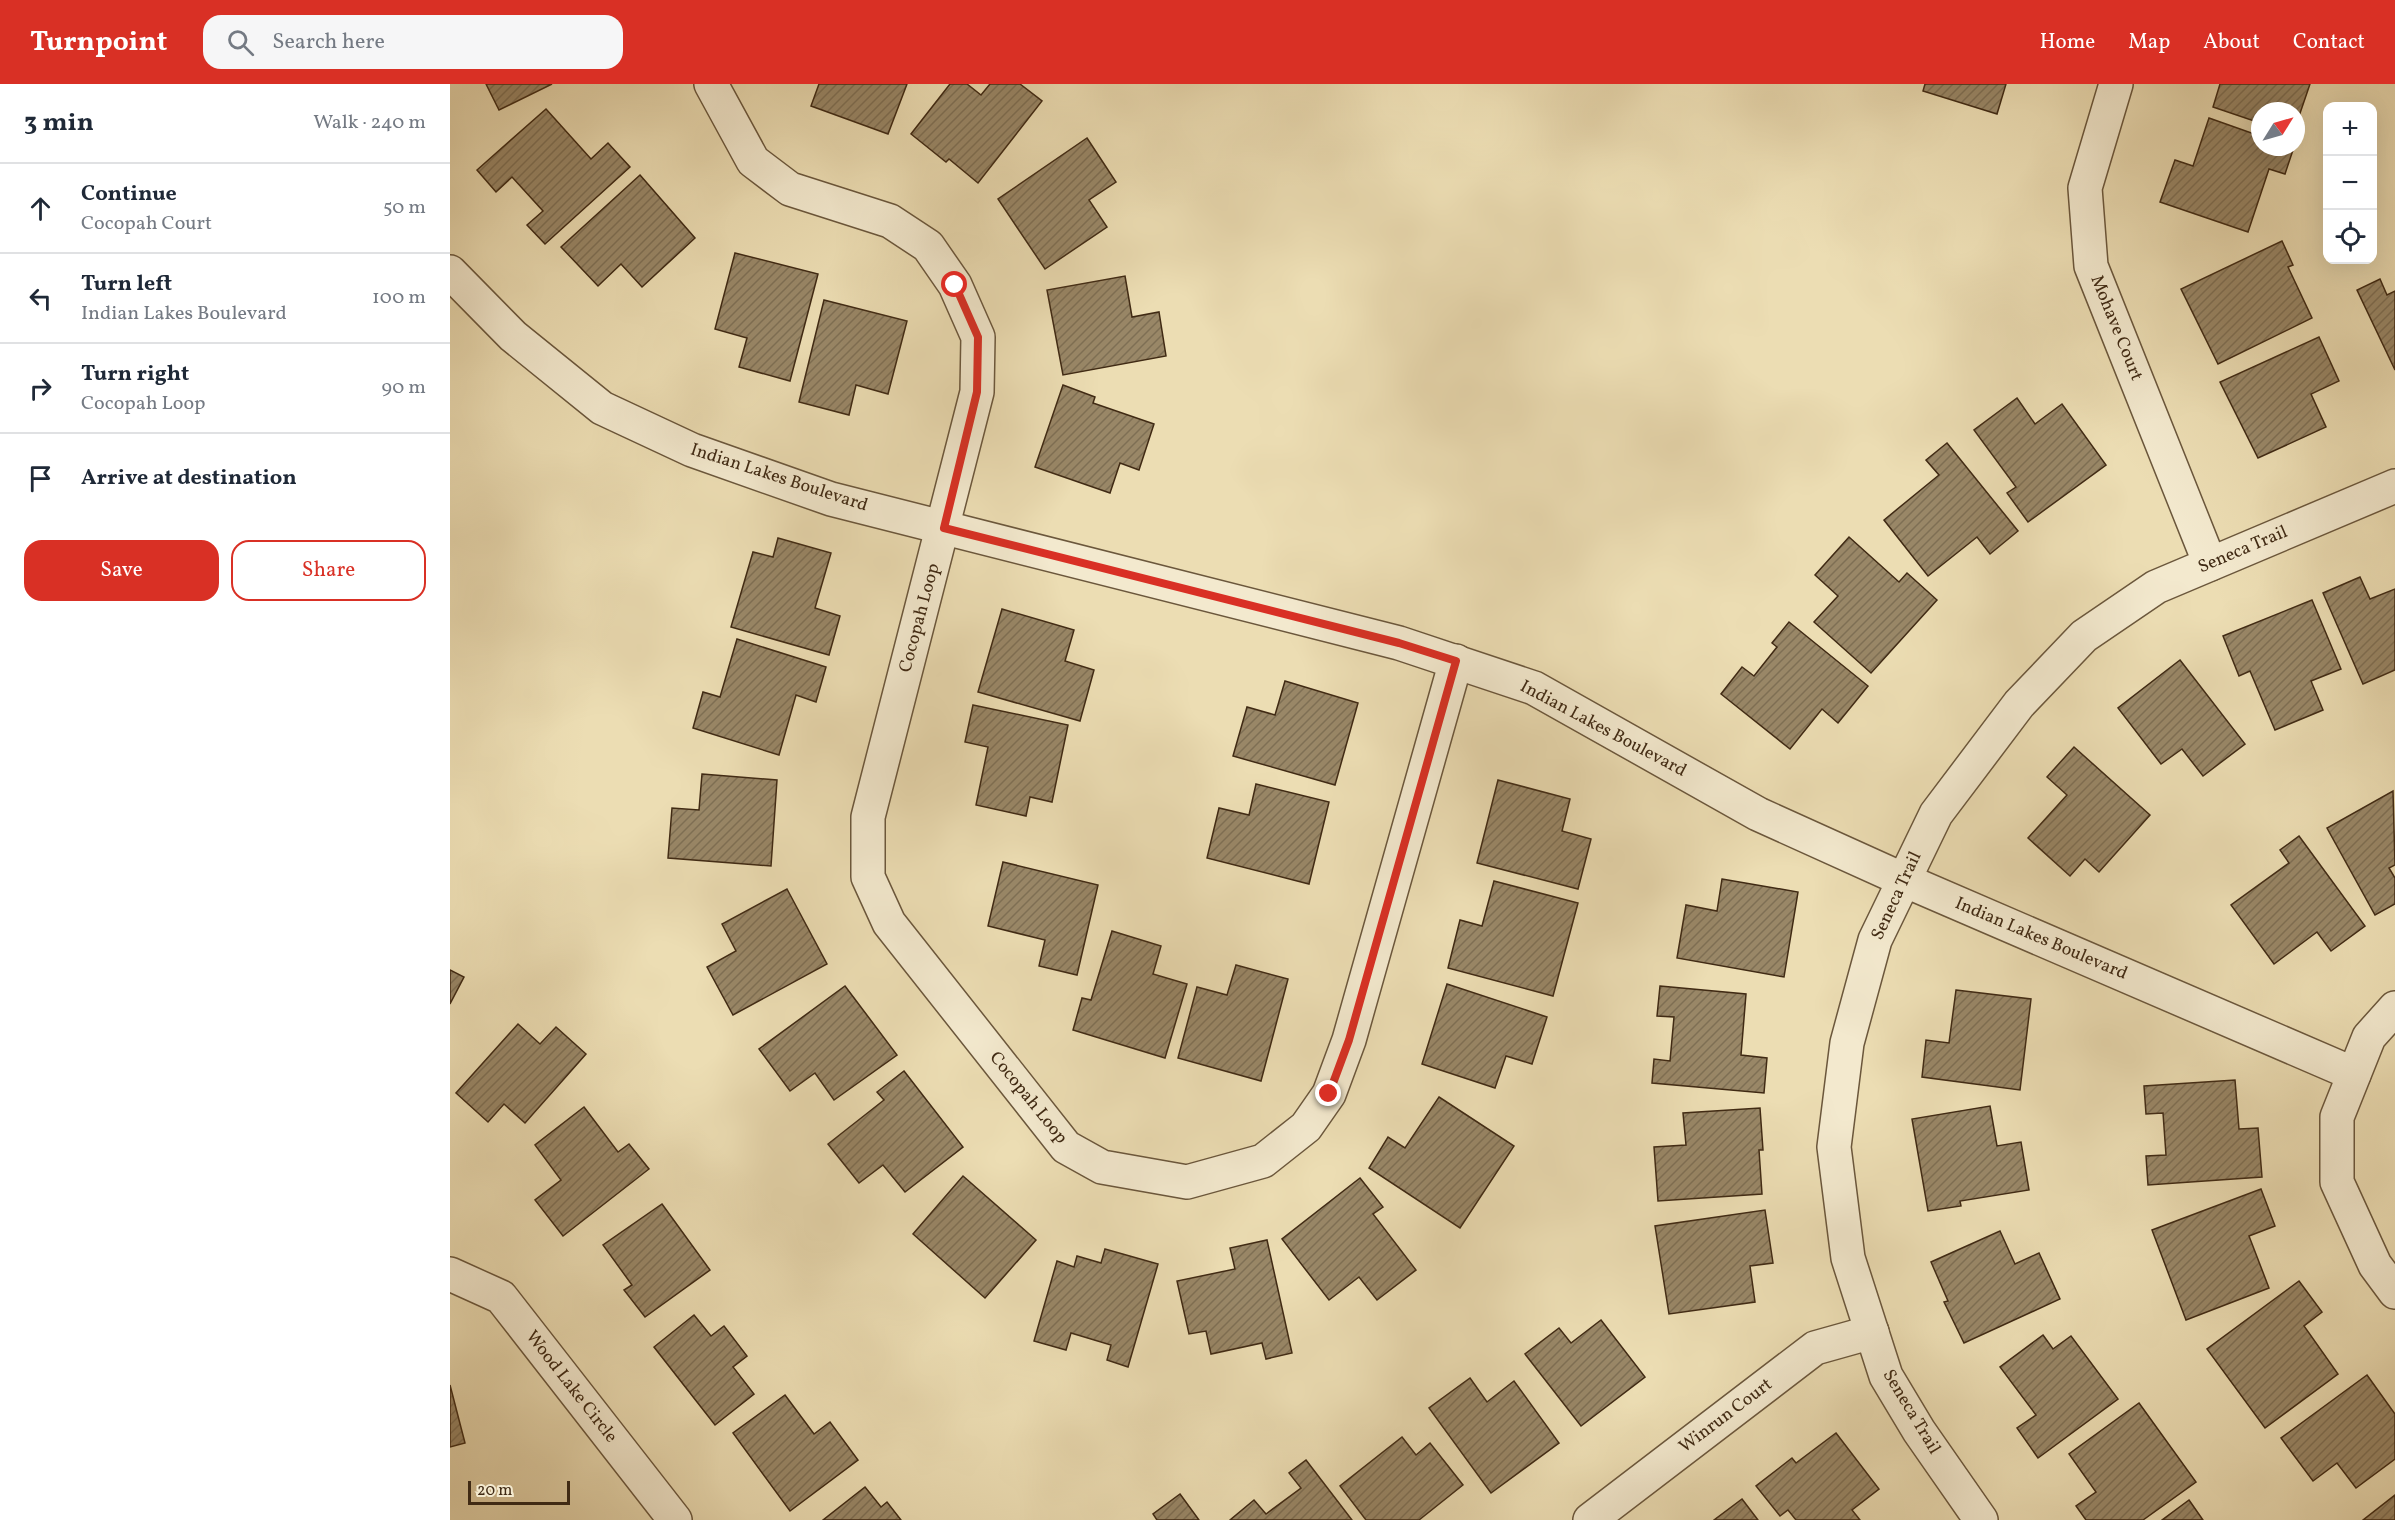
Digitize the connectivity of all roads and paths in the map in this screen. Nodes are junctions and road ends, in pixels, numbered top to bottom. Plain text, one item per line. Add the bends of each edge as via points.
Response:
1 (711, 84) edge
2 (2116, 84) edge
3 (450, 272) edge
4 (2395, 486) edge
5 (944, 528) junction
6 (2210, 564) junction
7 (1456, 661) junction
8 (1904, 880) junction
9 (2395, 1008) edge
10 (2354, 1074) junction
11 (450, 1274) edge
12 (2395, 1292) edge
13 (1872, 1332) junction
14 (675, 1520) edge
15 (1590, 1520) edge
16 (1981, 1520) edge

1 - 5 street, Cocopah Loop via 753,161 790,189 890,221 928,246 955,285 978,337 977,392
2 - 6 street, Mohave Court via 2085,188 2091,266
3 - 5 street, Indian Lakes Boulevard via 513,336 602,408 692,450 820,496
4 - 6 street, Seneca Trail
5 - 7 street, Indian Lakes Boulevard via 1399,643
5 - 7 street, Cocopah Loop via 868,816 868,877 889,923 1032,1106 1066,1147 1101,1167 1187,1182 1263,1161 1306,1126 1329,1094 1349,1040
6 - 8 street, Seneca Trail via 2156,587 2084,636 2051,670 2019,704 1936,814
7 - 8 street, Indian Lakes Boulevard via 1534,688 1758,814
8 - 10 street, Indian Lakes Boulevard
8 - 13 street, Seneca Trail via 1875,940 1847,1043 1834,1147 1848,1258
9 - 10 street via 2369,1037
10 - 12 street via 2337,1117 2337,1182 2375,1265
11 - 14 street, Wood Lake Circle via 501,1297
13 - 15 street, Winrun Court via 1815,1348
13 - 16 street, Seneca Trail via 1886,1376

